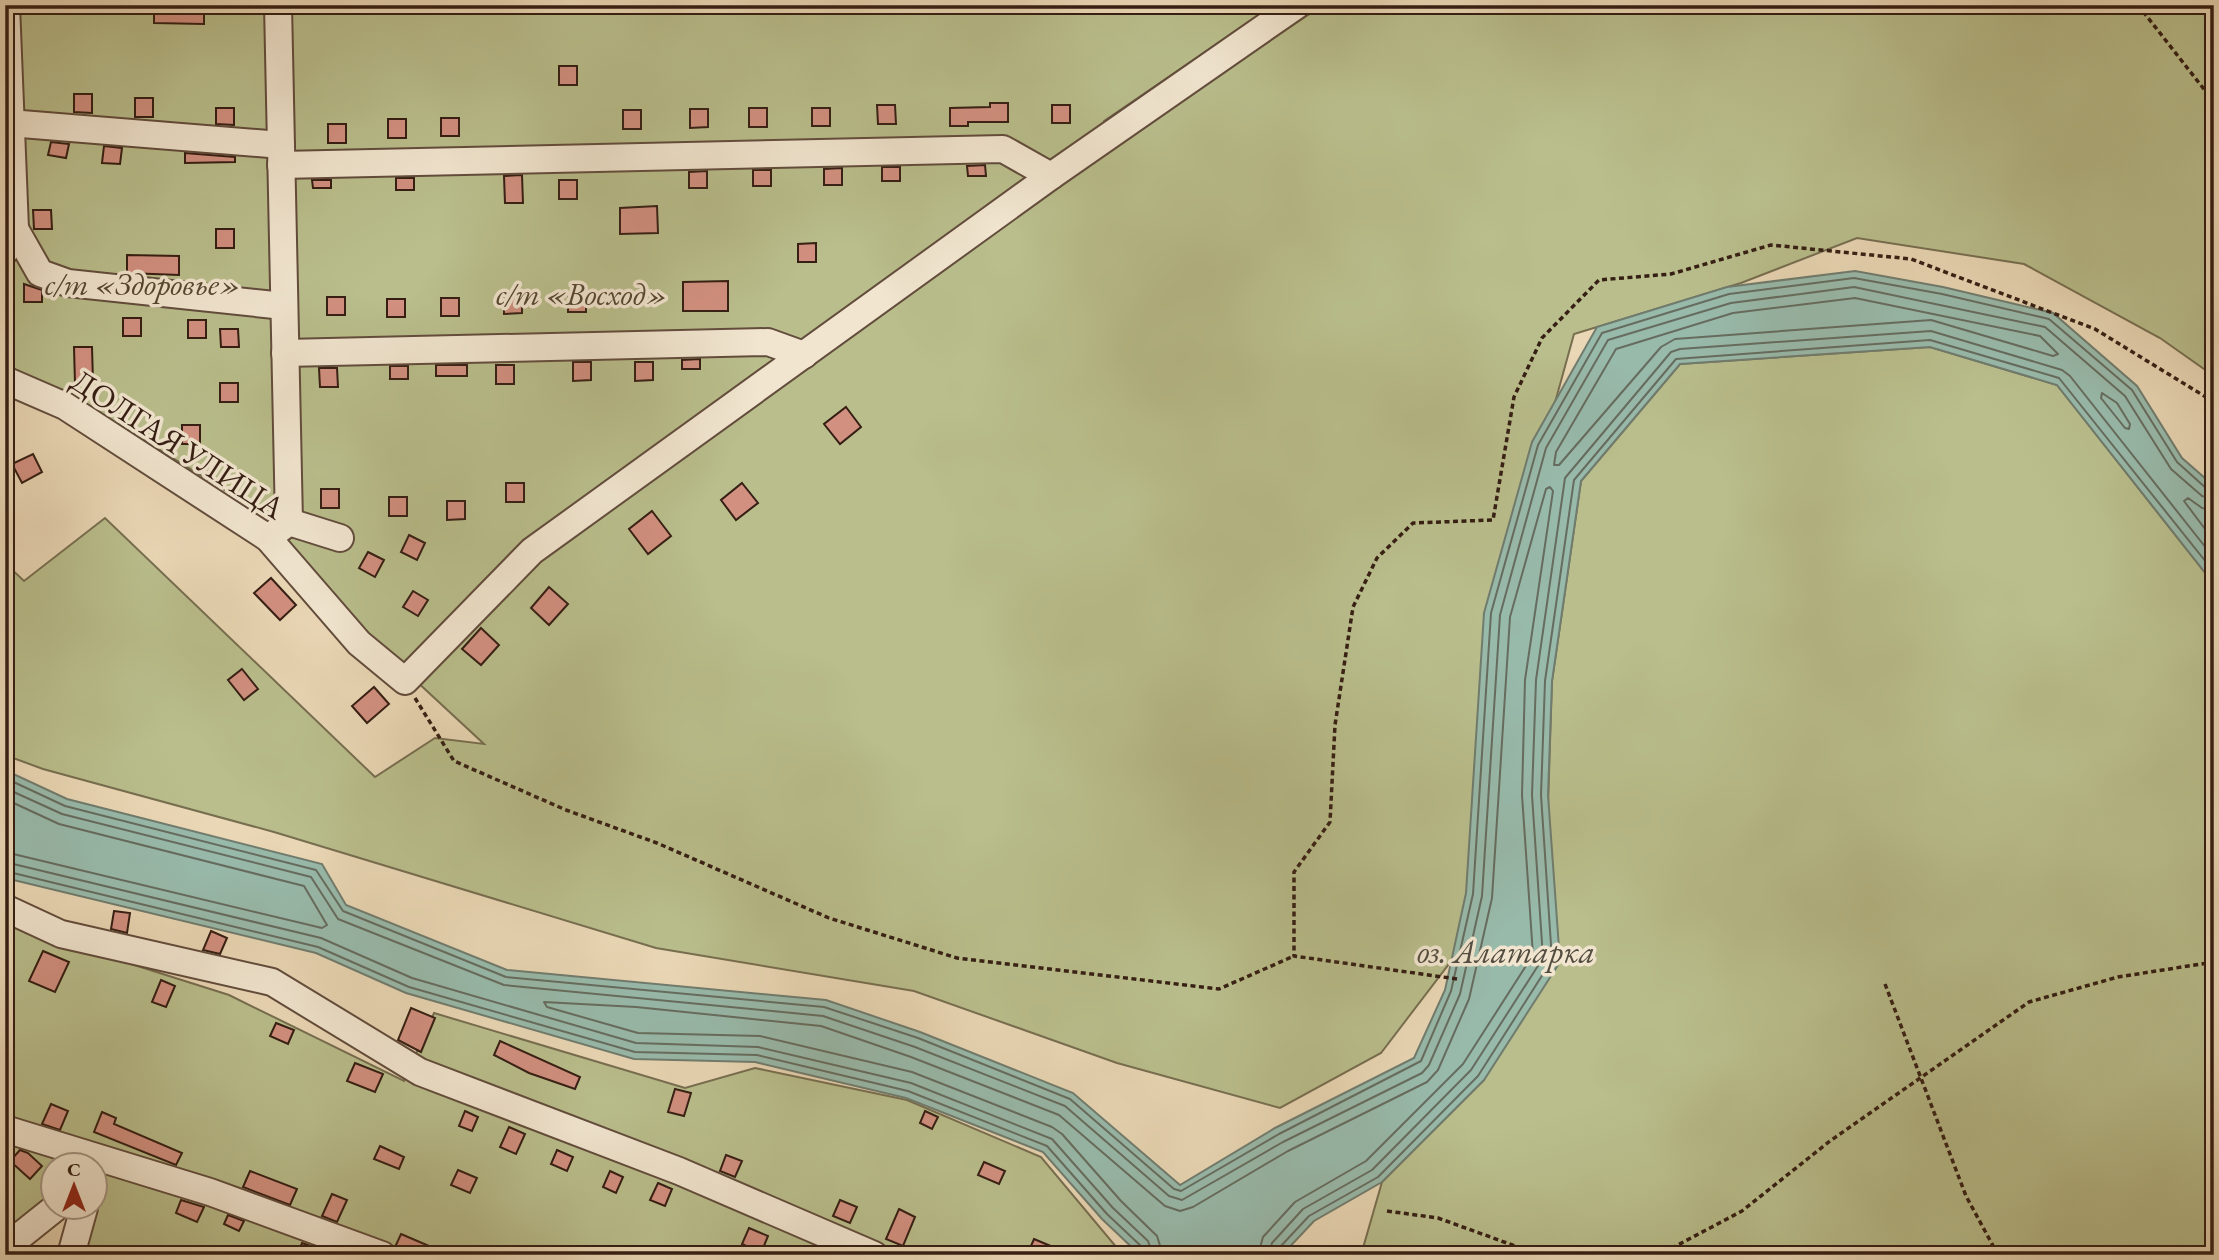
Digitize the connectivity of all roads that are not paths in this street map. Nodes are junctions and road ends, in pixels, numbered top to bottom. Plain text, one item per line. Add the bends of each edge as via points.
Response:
1 (6, 5) edge
2 (278, 5) edge
3 (1297, 5) edge
4 (9, 123) junction
5 (281, 155) junction
6 (8, 158) edge
7 (1051, 176) junction
8 (10, 240) edge
9 (284, 306) junction
10 (285, 353) junction
11 (804, 355) junction
12 (5, 380) edge
13 (278, 530) junction
14 (340, 538) dead end
15 (5, 908) edge
16 (5, 1129) edge
17 (64, 1152) edge
18 (108, 1167) edge
19 (38, 1222) edge
20 (80, 1222) edge
21 (5, 1248) edge
22 (71, 1255) edge
23 (382, 1255) edge
24 (874, 1255) edge

1 - 4 street
2 - 5 street
3 - 7 street
4 - 5 street
4 - 6 street
5 - 7 street via 1003,149
5 - 9 street
6 - 8 street
7 - 11 street
8 - 9 street via 40,273 68,283
9 - 10 street
10 - 11 street via 768,342
10 - 13 street
11 - 13 street, ДОЛГАЯ УЛИЦА via 532,551 405,681 359,643
12 - 13 street, ДОЛГАЯ УЛИЦА via 65,406
13 - 14 street
15 - 24 street via 61,934 272,982 419,1072 680,1171
16 - 17 street
18 - 23 street via 210,1192
19 - 21 street
20 - 22 street

